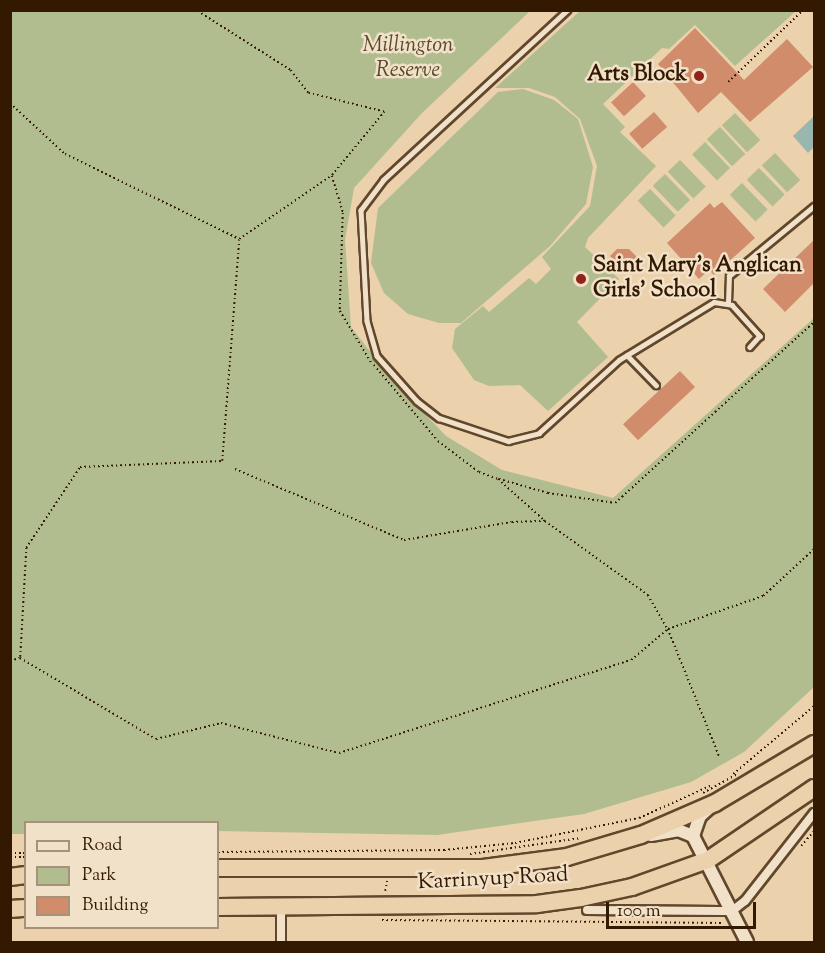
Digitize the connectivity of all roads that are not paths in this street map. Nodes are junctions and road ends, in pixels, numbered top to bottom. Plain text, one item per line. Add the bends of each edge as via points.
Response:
1 (568, 10) edge
2 (814, 206) edge
3 (728, 303) junction
4 (750, 347) dead end
5 (627, 355) junction
6 (656, 385) dead end
7 (814, 744) edge
8 (814, 788) edge
9 (716, 802) junction
10 (814, 813) edge
11 (641, 836) junction
12 (693, 836) junction
13 (708, 860) junction
14 (219, 868) edge
15 (219, 907) edge
16 (281, 908) junction
17 (587, 910) dead end
18 (732, 911) junction
19 (281, 942) edge
20 (747, 942) edge

1 - 5 lane via 417,148 361,210 370,342 395,379 439,418 508,441 539,433
2 - 3 lane via 729,276
3 - 4 lane via 760,336
3 - 5 lane via 714,302
5 - 6 lane
7 - 9 highway, Karrinyup Road
8 - 13 highway, Karrinyup Road
9 - 11 highway, Karrinyup Road
9 - 12 street via 700,816
10 - 18 street via 745,901
11 - 12 street via 678,830
11 - 14 highway, Karrinyup Road via 528,864 391,859
12 - 13 street
13 - 16 highway, Karrinyup Road via 632,887 562,901
13 - 18 street
15 - 16 highway, Karrinyup Road
16 - 19 street
17 - 18 street
18 - 20 street

